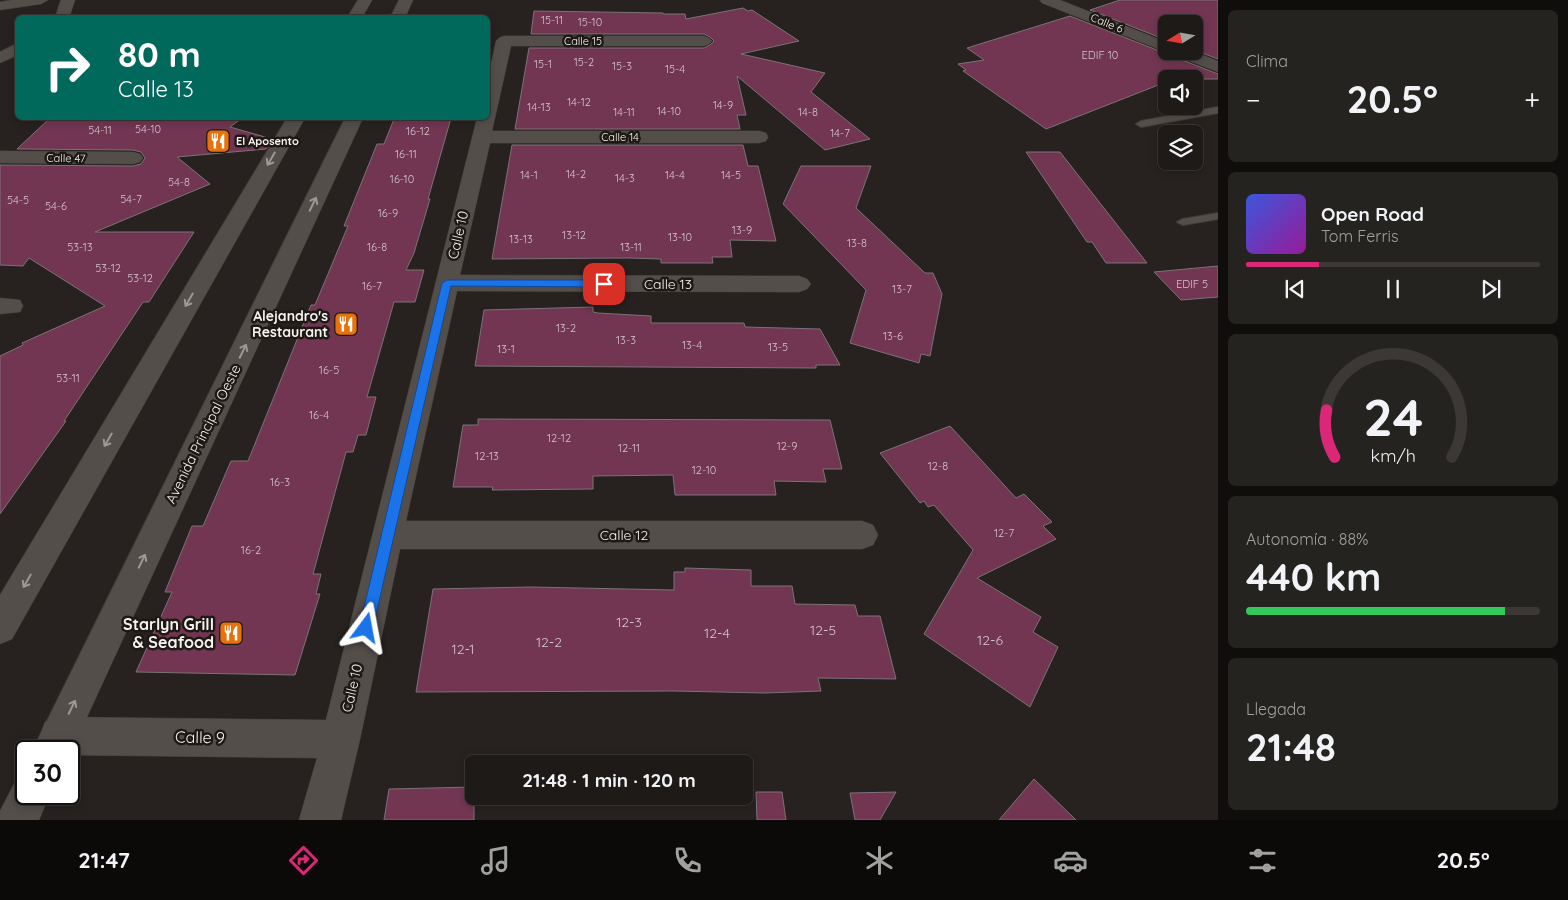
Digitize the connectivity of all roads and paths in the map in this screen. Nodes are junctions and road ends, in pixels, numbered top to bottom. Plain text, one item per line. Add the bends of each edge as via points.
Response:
1 (41, 0) edge
2 (68, 0) edge
3 (365, 0) edge
4 (406, 0) edge
5 (1047, 0) edge
6 (0, 6) edge
7 (63, 15) edge
8 (356, 15) edge
9 (398, 15) edge
10 (704, 41) dead end
11 (1158, 44) edge
12 (1200, 60) edge
13 (1218, 67) edge
14 (491, 81) edge
15 (1218, 110) edge
16 (295, 120) edge
17 (353, 120) edge
18 (485, 122) edge
19 (1141, 124) dead end
20 (759, 137) dead end
21 (0, 157) edge
22 (133, 158) dead end
23 (1218, 216) edge
24 (1184, 222) dead end
25 (447, 283) junction
26 (799, 284) dead end
27 (387, 535) junction
28 (862, 535) dead end
29 (0, 627) edge
30 (341, 739) junction
31 (56, 740) edge
32 (80, 743) edge
33 (24, 805) edge
34 (17, 820) edge
35 (320, 820) edge

1 - 6 street
2 - 7 street
3 - 8 street
4 - 9 street
5 - 11 street, Calle 6
10 - 14 street, Calle 15 via 504,41
12 - 13 street
15 - 19 lane
16 -> 29 street
31 -> 17 street, Avenida Principal Oeste
18 - 20 street, Calle 14
18 - 25 street, Calle 10
21 - 22 street, Calle 47
23 - 24 lane
25 - 26 street, Calle 13
25 - 27 street, Calle 10
27 - 28 street, Calle 12
27 - 30 street, Calle 10
30 - 32 street, Calle 9
30 - 35 street, Calle 10
33 - 34 street

